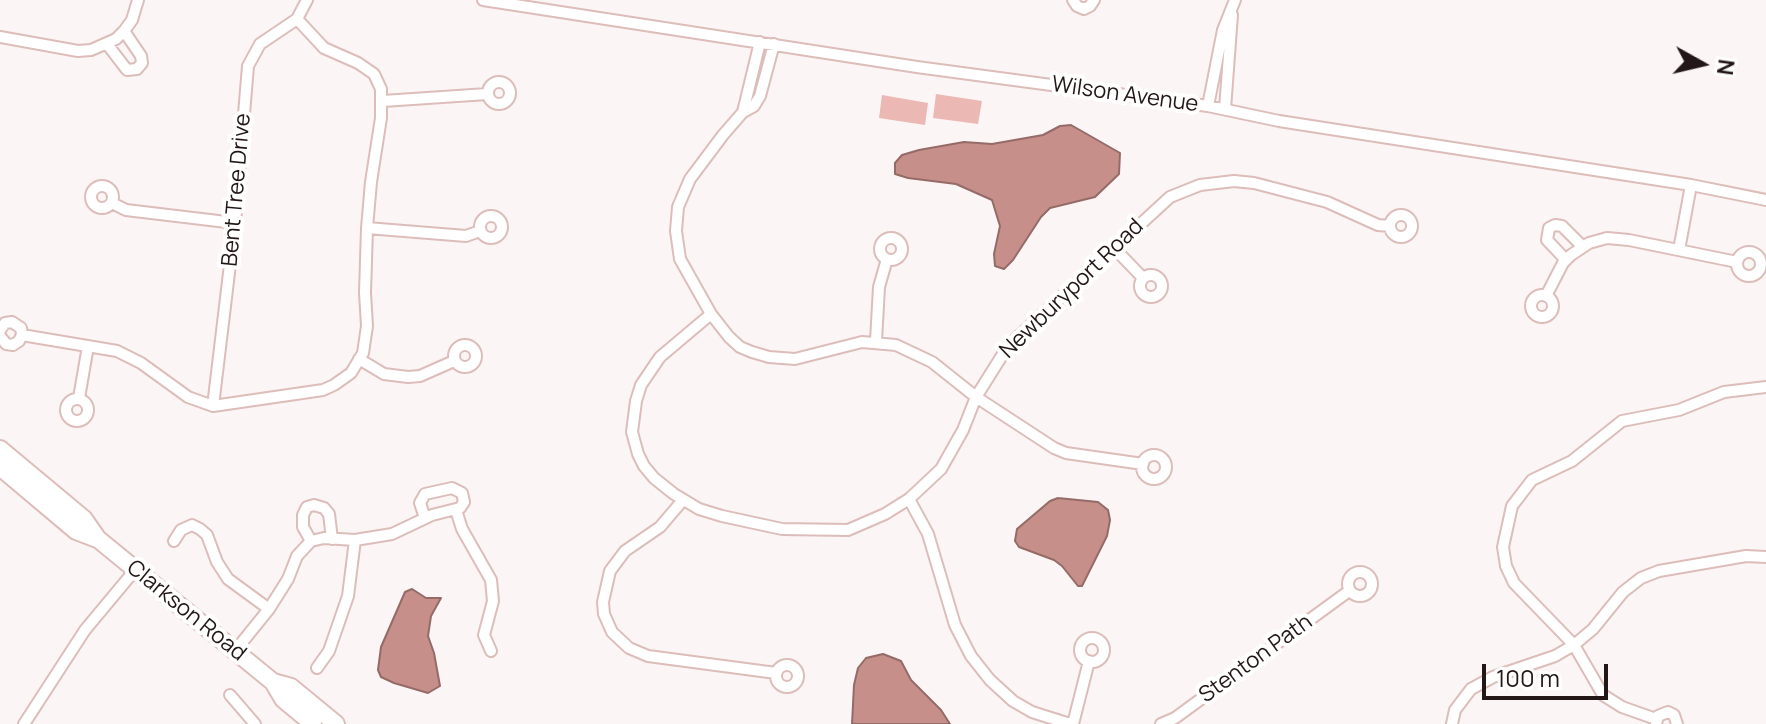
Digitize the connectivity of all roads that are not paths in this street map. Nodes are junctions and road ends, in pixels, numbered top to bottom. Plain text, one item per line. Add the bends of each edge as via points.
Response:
1 (138, 0) edge
2 (307, 0) edge
3 (483, 0) edge
4 (1073, 0) edge
5 (1094, 0) edge
6 (1234, 3) edge
7 (297, 19) junction
8 (124, 31) junction
9 (0, 37) edge
10 (760, 42) junction
11 (107, 44) junction
12 (774, 44) junction
13 (487, 94) dead end
14 (383, 101) junction
15 (1208, 106) junction
16 (1225, 109) junction
17 (743, 112) junction
18 (1691, 185) junction
19 (1766, 200) edge
20 (112, 203) dead end
21 (235, 223) junction
22 (1390, 226) dead end
23 (367, 228) junction
24 (480, 231) dead end
25 (1582, 246) junction
26 (1114, 248) junction
27 (1679, 250) junction
28 (887, 259) dead end
29 (1566, 260) junction
30 (1737, 262) dead end
31 (1143, 278) dead end
32 (1546, 296) dead end
33 (711, 314) junction
34 (0, 330) edge
35 (22, 335) junction
36 (0, 336) edge
37 (876, 341) junction
38 (88, 346) junction
39 (359, 359) junction
40 (454, 361) dead end
41 (1766, 387) edge
42 (976, 397) junction
43 (79, 398) dead end
44 (213, 406) junction
45 (0, 449) edge
46 (1143, 464) dead end
47 (0, 467) edge
48 (909, 499) junction
49 (683, 500) junction
50 (456, 510) junction
51 (425, 518) junction
52 (98, 539) junction
53 (332, 539) junction
54 (355, 540) junction
55 (174, 541) dead end
56 (311, 541) junction
57 (1766, 557) edge
58 (135, 570) junction
59 (1349, 591) dead end
60 (269, 609) junction
61 (1574, 645) junction
62 (235, 651) junction
63 (491, 651) dead end
64 (1089, 661) dead end
65 (317, 668) dead end
66 (776, 673) dead end
67 (273, 682) junction
68 (230, 695) dead end
69 (1656, 721) edge
70 (24, 724) edge
71 (255, 724) edge
72 (313, 724) edge
73 (336, 724) edge
74 (1072, 724) edge
75 (1161, 724) edge
76 (1452, 724) edge
77 (1677, 724) edge

1 - 8 street
2 - 7 street, Bent Tree Drive
3 - 10 street, Wilson Avenue
4 - 5 street via 1084,9
6 - 15 street via 1223,30
6 - 16 street
7 - 14 street via 324,48 374,74
7 - 21 street, Bent Tree Drive via 260,44 248,66
8 - 11 street
8 - 11 street via 141,56 137,69 127,70
9 - 11 street via 78,51
10 - 12 street, Wilson Avenue
10 - 17 street
12 - 15 street, Wilson Avenue
12 - 17 street via 760,96
13 - 14 street
14 - 23 street
15 - 16 street, Wilson Avenue
16 - 18 street, Wilson Avenue
17 - 33 street via 690,179 678,207 680,259
18 - 19 street, Wilson Avenue
18 - 27 street
20 - 21 street via 126,210
21 - 44 street, Bent Tree Drive
22 - 26 street, Newburyport Road via 1327,202 1234,181 1200,185 1170,197
23 - 24 street via 466,236
23 - 39 street via 367,326
25 - 27 street via 1613,238
25 - 29 street
25 - 29 street via 1562,226 1552,226 1547,240
26 - 31 street
26 - 42 street, Newburyport Road via 1008,346
27 - 30 street
28 - 37 street via 879,287
29 - 32 street
33 - 37 street via 740,347 769,357 795,359
33 - 49 street, Newburyport Road via 652,366 633,416 633,442 644,466
34 - 35 street via 12,322
35 - 36 street via 13,345
35 - 38 street
37 - 42 street via 914,352
38 - 43 street
38 - 44 street via 117,351 188,397
39 - 40 street via 394,377 420,376
39 - 44 street via 351,373 323,390
41 - 61 street via 1724,392 1679,410 1622,421 1572,461 1532,480 1517,496 1504,537 1509,575
42 - 46 street via 1066,453
42 - 48 street, Newburyport Road via 941,469
45 - 52 main road, Clarkson Road via 84,519
47 - 52 main road, Clarkson Road via 76,531
48 - 49 street, Newburyport Road via 848,530 827,532 739,521
48 - 74 street via 928,534 955,625 971,656 1013,701
49 - 66 street via 610,571 603,602 612,632 648,656
50 - 51 street
50 - 51 street via 464,502 457,489 425,494 420,503
50 - 63 street via 491,580 493,601 484,635
51 - 54 street via 392,534
52 - 58 main road, Clarkson Road
53 - 54 street
53 - 56 street
53 - 56 street via 329,514 314,505 303,515
54 - 65 street via 348,596 329,651
55 - 60 street via 192,525 204,532 222,573
56 - 60 street via 297,556
57 - 61 street via 1746,556 1641,578
58 - 62 main road, Clarkson Road
58 - 70 street via 85,630
59 - 75 street, Stenton Path
60 - 62 street
61 - 69 street via 1603,695
61 - 76 street via 1471,689 1455,710
62 - 67 main road, Clarkson Road
64 - 74 street
67 - 72 main road, Clarkson Road via 283,699
67 - 73 main road, Clarkson Road via 291,687
68 - 71 street
69 - 77 street via 1668,712

